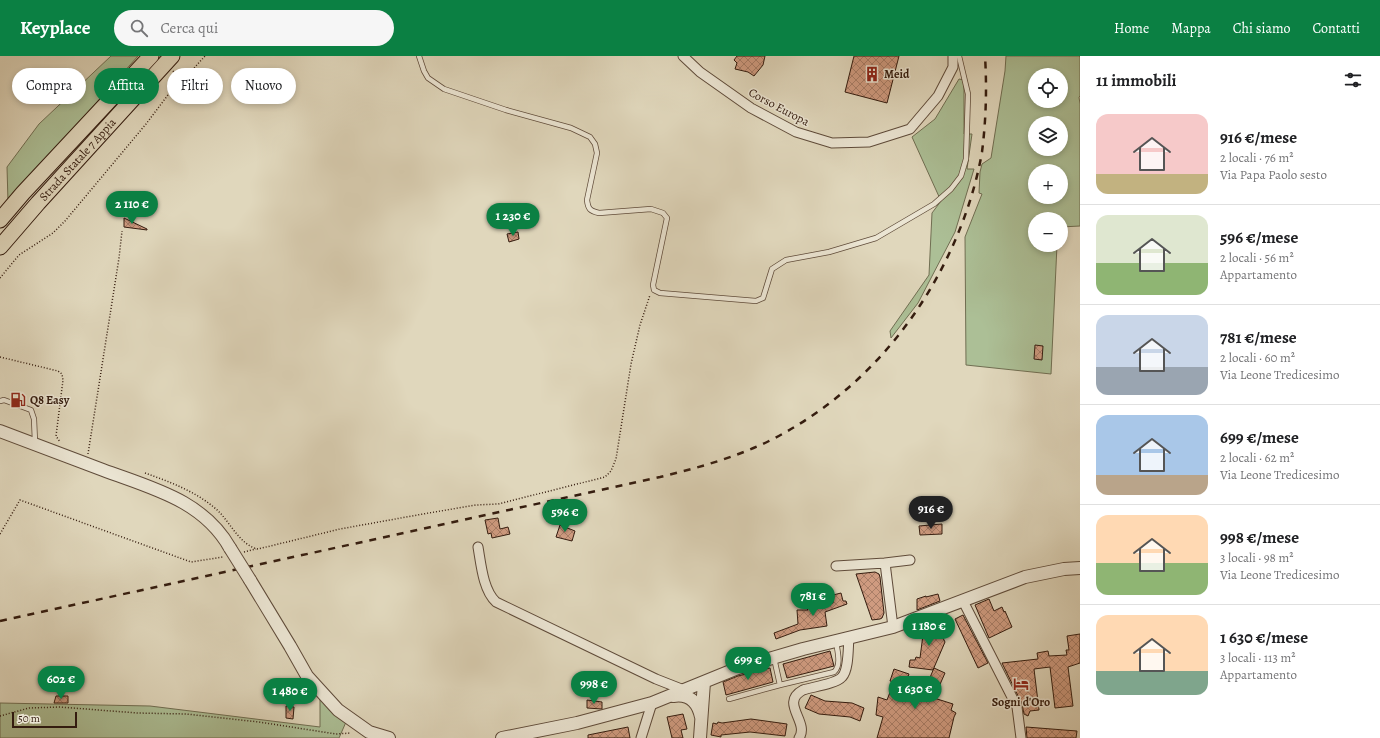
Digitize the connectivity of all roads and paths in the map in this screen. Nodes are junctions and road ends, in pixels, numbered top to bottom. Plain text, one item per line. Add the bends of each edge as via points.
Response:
1 (151, 56) edge
2 (172, 56) edge
3 (205, 56) edge
4 (419, 56) edge
5 (683, 56) edge
6 (953, 56) edge
7 (959, 56) edge
8 (194, 68) edge
9 (167, 96) edge
10 (0, 220) edge
11 (122, 231) dead end
12 (0, 247) edge
13 (0, 278) edge
14 (654, 290) junction
15 (0, 357) edge
16 (0, 401) edge
17 (0, 431) edge
18 (35, 444) junction
19 (66, 445) dead end
20 (84, 452) dead end
21 (140, 472) dead end
22 (0, 534) edge
23 (478, 547) dead end
24 (258, 549) junction
25 (229, 552) junction
26 (243, 552) dead end
27 (910, 560) dead end
28 (885, 563) junction
29 (836, 566) dead end
30 (1080, 568) edge
31 (963, 601) junction
32 (893, 627) junction
33 (850, 637) junction
34 (836, 641) junction
35 (774, 658) junction
36 (694, 686) junction
37 (780, 686) junction
38 (667, 697) junction
39 (729, 698) dead end
40 (652, 703) junction
41 (696, 703) junction
42 (0, 716) edge
43 (702, 718) junction
44 (369, 732) junction
45 (336, 734) junction
46 (335, 738) edge
47 (389, 738) edge
48 (502, 738) edge
49 (641, 738) edge
50 (700, 738) edge
51 (799, 738) edge
52 (1021, 738) edge

1 - 10 highway, Strada Statale 7 Appia
2 - 12 highway, Strada Statale 7 Appia
3 - 8 path
4 - 14 lane via 428,78 444,89 571,128 590,137 596,144 597,153 587,200 592,212 651,208 663,213 667,218
5 - 6 street, Corso Europa via 700,72 751,108 796,132 832,144 869,142 910,128 938,96 952,67
7 - 14 lane via 968,94 966,159 961,176 934,204 876,238 829,252 786,260 772,269 762,298 756,301 660,293
9 - 13 path via 65,221 53,233 20,255
11 - 20 path via 88,454
14 - 24 path via 640,325 631,364 616,459 605,477 498,504 430,512 340,529
15 - 19 path via 62,374 56,436 59,442
16 - 18 lane via 4,400 31,410
17 - 18 street
18 - 25 street via 173,496 204,516 224,538
21 - 24 path via 193,492 216,510 242,540
22 - 25 path via 20,500 191,562 207,560
23 - 36 street via 486,588 496,602 656,679
24 - 26 path
25 - 44 street, bridge via 250,580 307,676 338,710
27 - 28 street
28 - 29 street
28 - 32 street
30 - 31 street via 1025,576
31 - 32 street
31 - 52 street via 1017,707
32 - 33 street
33 - 34 street
33 - 51 street via 847,664 842,677 803,690 796,696 793,705 802,729
34 - 35 street
34 - 37 lane via 838,663 834,672
35 - 36 street via 738,668
35 - 37 lane
36 - 38 street
36 - 41 street via 692,694
36 - 43 street
37 - 39 lane
38 - 40 street
38 - 41 street via 684,696
40 - 48 street via 577,723
40 - 49 street
41 - 43 street
42 - 45 path via 29,708 60,707 186,714
43 - 50 street
44 - 45 path
44 - 47 street
45 - 46 path

